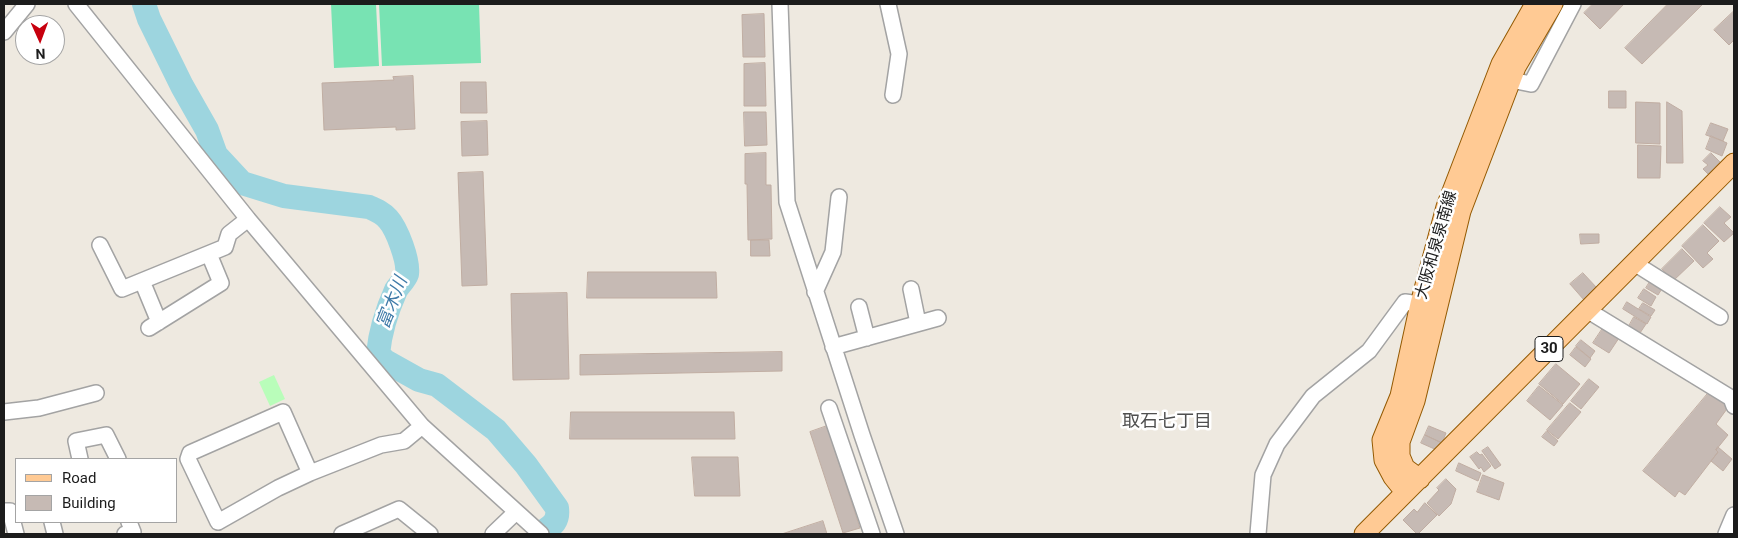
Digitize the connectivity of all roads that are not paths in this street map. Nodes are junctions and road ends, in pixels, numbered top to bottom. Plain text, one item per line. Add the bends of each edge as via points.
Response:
1 (27, 4) edge
2 (76, 4) edge
3 (888, 4) edge
4 (1535, 4) edge
5 (1552, 4) edge
6 (1573, 4) edge
7 (784, 5) edge
8 (4, 31) edge
9 (1511, 80) junction
10 (893, 94) dead end
11 (1734, 163) edge
12 (839, 197) dead end
13 (248, 219) junction
14 (100, 245) dead end
15 (209, 254) junction
16 (1634, 263) junction
17 (142, 281) junction
18 (911, 289) dead end
19 (815, 292) junction
20 (1420, 304) junction
21 (859, 308) dead end
22 (1587, 310) junction
23 (1720, 317) dead end
24 (938, 318) dead end
25 (918, 323) junction
26 (867, 338) junction
27 (833, 347) junction
28 (96, 393) dead end
29 (1734, 406) edge
30 (829, 408) dead end
31 (4, 412) edge
32 (422, 426) junction
33 (80, 458) edge
34 (118, 458) edge
35 (310, 473) junction
36 (1420, 479) junction
37 (1405, 492) junction
38 (516, 512) junction
39 (1734, 515) edge
40 (129, 523) edge
41 (125, 534) edge
42 (342, 534) edge
43 (430, 534) edge
44 (492, 534) edge
45 (541, 534) edge
46 (872, 534) edge
47 (896, 534) edge
48 (1258, 534) edge
49 (1364, 534) edge
50 (1726, 534) edge

1 - 8 street
2 - 13 street
3 - 10 street via 900,54
4 - 20 main road, 大阪和泉泉南線 via 1501,64 1446,207
5 - 9 main road, 大阪和泉泉南線
6 - 9 street via 1531,84
7 - 19 street via 786,202
9 - 36 main road, 大阪和泉泉南線 via 1461,211 1415,401 1400,442 1400,456 1405,468
11 - 16 main road, 30
12 - 19 street via 833,252
13 - 15 street via 229,234 225,248
13 - 32 street
14 - 17 street via 122,289
15 - 17 street
15 - 17 street via 221,283 154,325
16 - 22 main road, 30
16 - 23 street
18 - 25 street
19 - 27 street
20 - 37 main road, 大阪和泉泉南線 via 1400,396 1382,440 1384,460
20 - 48 street via 1405,302 1369,351 1313,396 1277,444 1263,475
21 - 26 street
22 - 29 street via 1731,398
22 - 36 main road, 30
24 - 25 street
25 - 26 street
26 - 27 street
27 - 47 street
28 - 31 street via 39,408
30 - 46 street
32 - 35 street via 404,441 381,445
32 - 38 street
33 - 34 street via 76,441 106,435
35 - 35 street via 218,522 188,459 190,453 283,412
36 - 37 main road, 30
37 - 49 main road, 30
38 - 44 street
38 - 45 street
39 - 50 street
40 - 41 street via 132,532
42 - 43 street via 399,509

